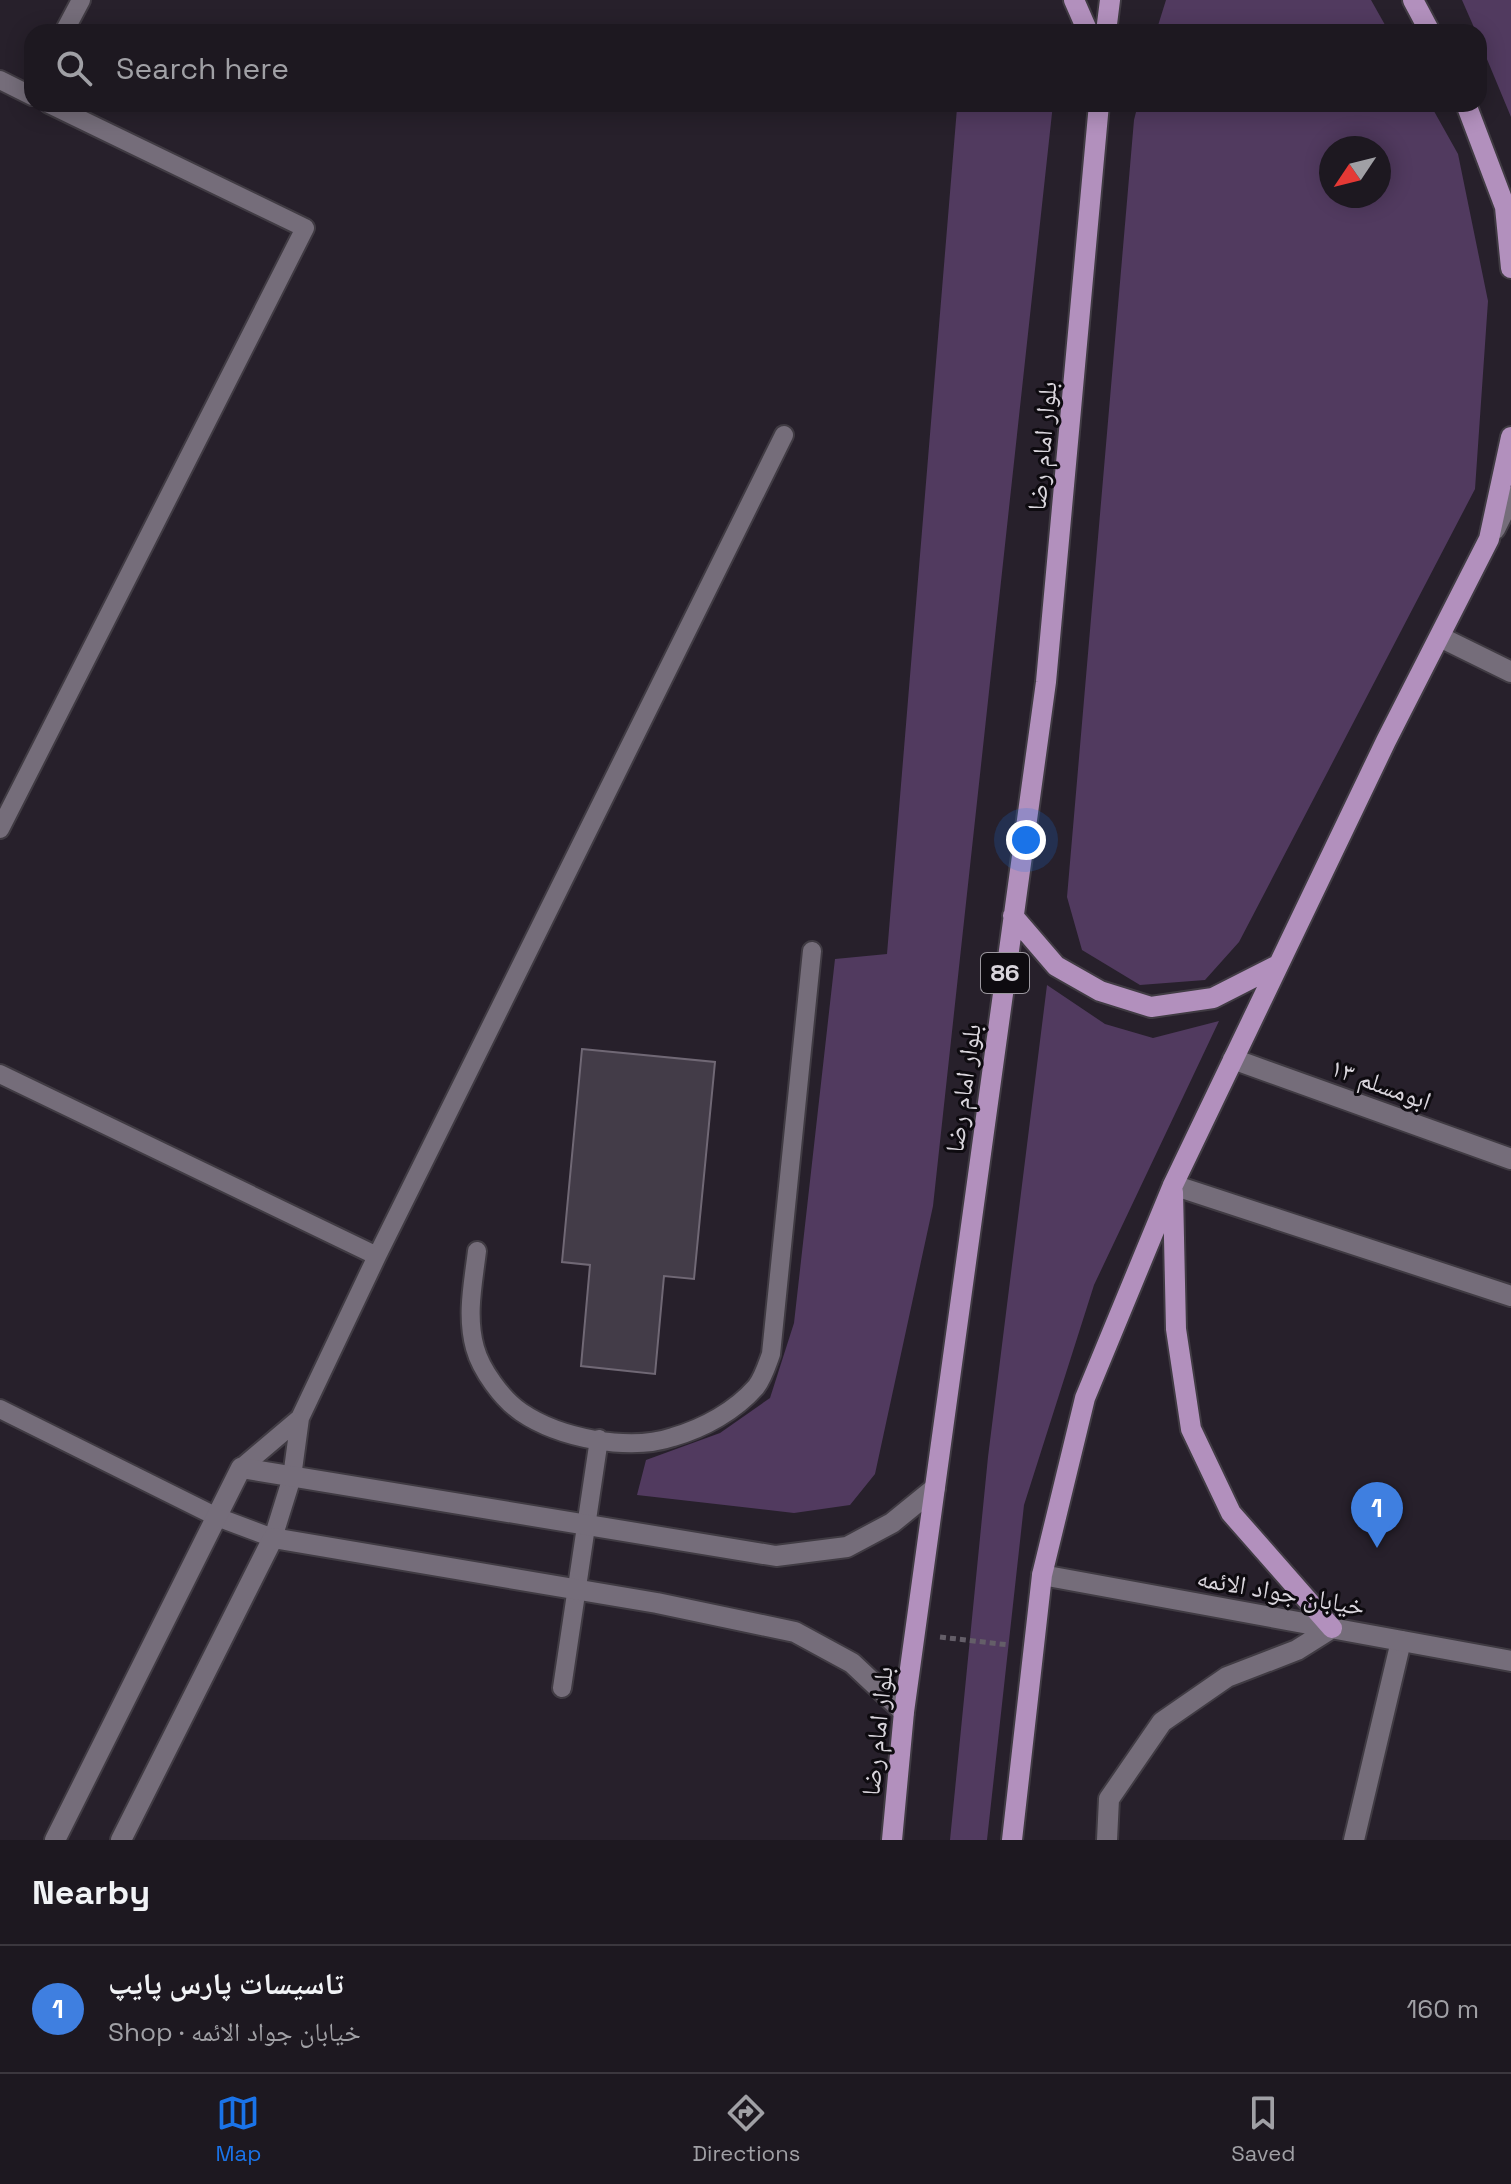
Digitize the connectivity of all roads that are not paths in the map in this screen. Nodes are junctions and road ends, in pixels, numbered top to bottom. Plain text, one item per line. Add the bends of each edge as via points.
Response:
1 (81, 0) edge
2 (1074, 0) edge
3 (1413, 0) edge
4 (1111, 1) edge
5 (68, 24) edge
6 (1084, 24) edge
7 (1107, 24) edge
8 (1426, 24) edge
9 (0, 80) edge
10 (24, 91) edge
11 (66, 112) edge
12 (1098, 112) edge
13 (1469, 112) edge
14 (1511, 268) edge
15 (784, 435) dead end
16 (1511, 437) edge
17 (1511, 497) edge
18 (1489, 539) junction
19 (1440, 637) junction
20 (1511, 672) edge
21 (0, 829) edge
22 (1013, 916) junction
23 (812, 951) dead end
24 (1278, 965) junction
25 (1233, 1059) junction
26 (0, 1074) edge
27 (1511, 1159) edge
28 (1173, 1185) junction
29 (477, 1251) dead end
30 (377, 1256) junction
31 (1511, 1296) edge
32 (0, 1409) edge
33 (300, 1418) junction
34 (599, 1439) junction
35 (241, 1468) junction
36 (292, 1477) junction
37 (935, 1488) junction
38 (217, 1517) junction
39 (586, 1525) junction
40 (273, 1538) junction
41 (1042, 1575) junction
42 (577, 1589) junction
43 (1332, 1628) junction
44 (1401, 1641) junction
45 (1511, 1661) edge
46 (562, 1688) dead end
47 (904, 1712) junction
48 (55, 1840) edge
49 (121, 1840) edge
50 (892, 1840) edge
51 (1012, 1840) edge
52 (1107, 1840) edge
53 (1354, 1840) edge

1 - 5 lane
2 - 6 main road
3 - 8 main road
4 - 7 main road
9 - 10 lane
11 - 21 lane via 305,228
12 - 22 main road, بلوار امام رضا / 86 via 1046,682
13 - 14 main road via 1505,207
15 - 30 lane
16 - 18 main road
17 - 18 street
18 - 19 main road
19 - 20 street
19 - 24 main road
22 - 24 main road via 1056,966 1100,991 1151,1007 1213,998
22 - 37 main road, بلوار امام رضا / 86
23 - 34 lane via 771,1354 758,1384 707,1424 671,1438 637,1443
24 - 25 main road
25 - 27 street, ابومسلم ۱۳
25 - 28 main road
26 - 30 lane
28 - 31 street
28 - 41 main road via 1085,1398
28 - 43 main road via 1176,1329 1191,1429 1231,1513
29 - 34 lane via 469,1316 475,1351 493,1383 519,1411 585,1439
30 - 33 lane
32 - 38 lane
33 - 35 lane
33 - 36 lane
34 - 39 lane
35 - 36 street
35 - 38 street
36 - 39 street
36 - 40 lane
37 - 39 street via 892,1523 847,1547 776,1556
37 - 47 main road, بلوار امام رضا / 86
38 - 40 lane
38 - 48 street
39 - 42 lane
40 - 42 street
40 - 49 street
41 - 43 street, خیابان جواد الائمه
41 - 51 main road
42 - 46 lane
42 - 47 street via 795,1632 852,1663
43 - 44 street, خیابان جواد الائمه
43 - 52 street via 1297,1650 1227,1677 1162,1722 1109,1799
44 - 45 street, خیابان جواد الائمه
44 - 53 street
47 - 50 main road, بلوار امام رضا / 86

